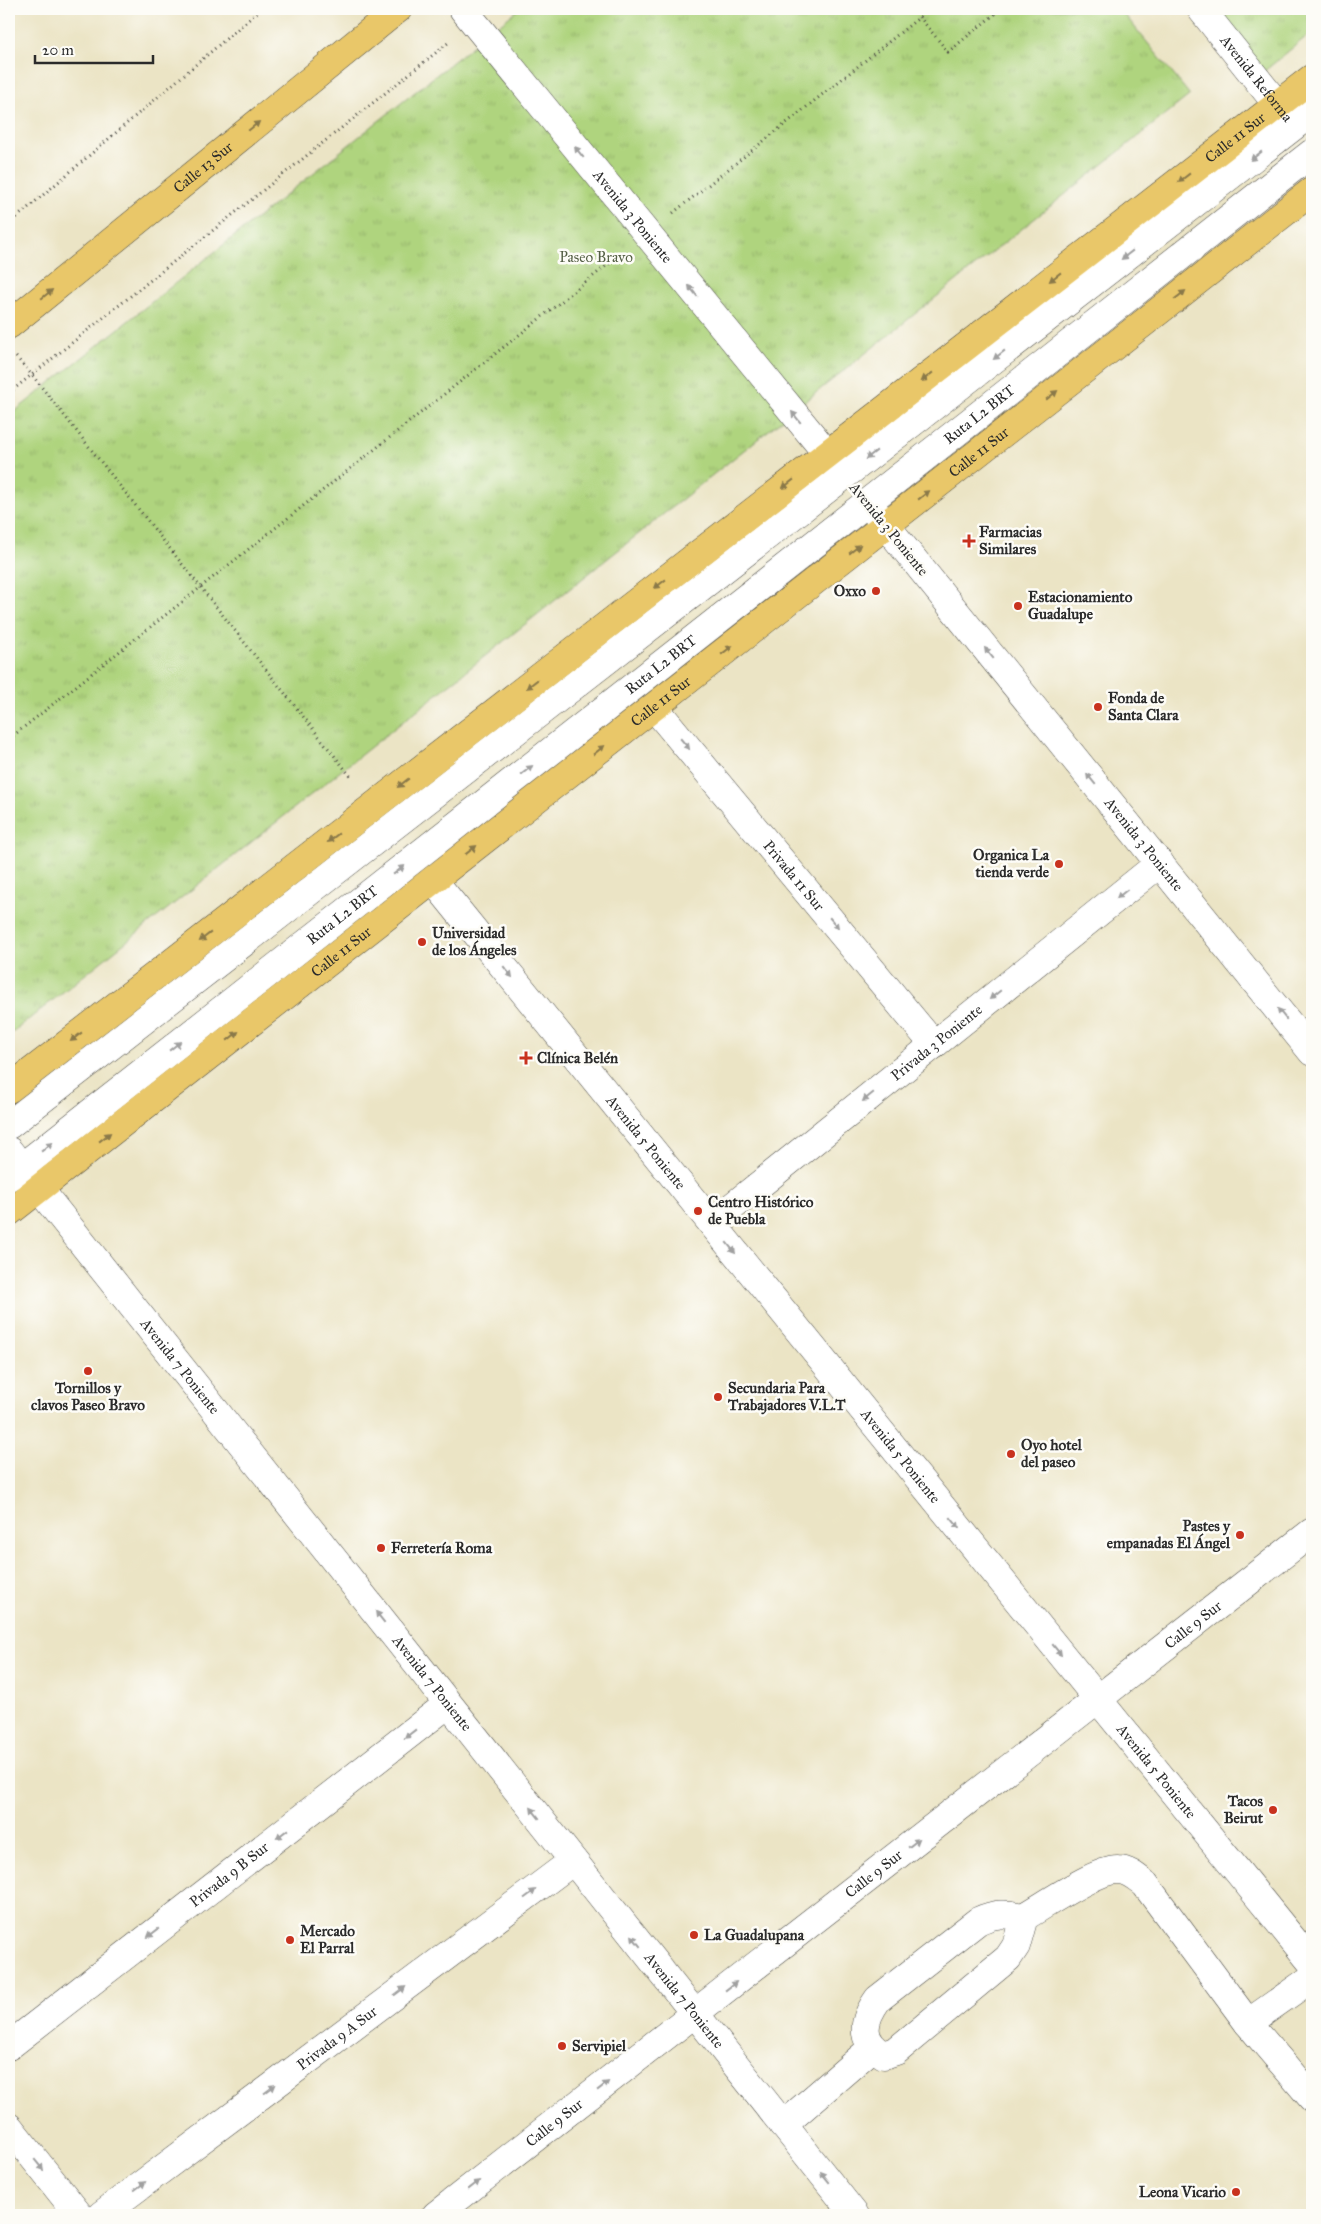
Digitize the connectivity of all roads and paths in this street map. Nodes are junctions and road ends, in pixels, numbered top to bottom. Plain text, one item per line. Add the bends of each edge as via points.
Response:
1 (261, 9) edge
2 (398, 9) edge
3 (913, 9) edge
4 (1001, 9) edge
5 (1200, 9) edge
6 (468, 16) edge
7 (920, 17) junction
8 (1312, 78) edge
9 (1295, 114) edge
10 (1312, 148) edge
11 (1312, 153) edge
12 (1312, 191) edge
13 (9, 224) edge
14 (646, 234) junction
15 (9, 338) edge
16 (32, 375) junction
17 (9, 393) edge
18 (826, 454) junction
19 (844, 475) junction
20 (867, 502) junction
21 (885, 525) junction
22 (201, 587) junction
23 (654, 707) junction
24 (9, 740) edge
25 (354, 780) dead end
26 (1160, 863) junction
27 (433, 880) junction
28 (934, 1045) junction
29 (1312, 1052) edge
30 (9, 1089) edge
31 (9, 1125) edge
32 (13, 1165) edge
33 (39, 1188) junction
34 (9, 1212) edge
35 (712, 1224) junction
36 (1312, 1532) edge
37 (1097, 1699) junction
38 (448, 1704) junction
39 (573, 1861) junction
40 (1024, 1918) junction
41 (1312, 1963) edge
42 (1312, 1978) edge
43 (694, 2015) junction
44 (1248, 2023) junction
45 (9, 2046) edge
46 (872, 2048) junction
47 (1312, 2098) edge
48 (783, 2125) junction
49 (9, 2127) edge
50 (79, 2215) edge
51 (101, 2215) edge
52 (436, 2215) edge
53 (855, 2215) edge

1 - 13 path
15 -> 2 main road, Calle 13 Sur
3 - 7 path
4 - 7 path via 948,52
5 - 9 street, Avenida Reforma
14 -> 6 street, Avenida 3 Poniente
6 - 16 path
7 - 14 path
8 - 9 main road, Calle 11 Sur
9 - 10 street, Avenida Reforma
9 -> 18 main road, Calle 11 Sur
9 -> 19 street
11 - 20 street, Ruta L2 BRT
21 -> 12 main road, Calle 11 Sur
18 -> 14 street, Avenida 3 Poniente
14 - 22 path
15 - 16 path
16 - 17 path
16 - 22 path
18 - 19 street, Avenida 3 Poniente
18 -> 30 main road, Calle 11 Sur
19 - 20 street, Avenida 3 Poniente
19 - 31 street
20 - 21 street, Avenida 3 Poniente
32 -> 20 street, Ruta L2 BRT
23 -> 21 main road, Calle 11 Sur
26 -> 21 street, Avenida 3 Poniente
22 - 24 path
22 - 25 path
27 -> 23 main road, Calle 11 Sur
23 -> 28 street, Privada 11 Sur
26 -> 28 street, Privada 3 Poniente
29 -> 26 street, Avenida 3 Poniente
33 -> 27 main road, Calle 11 Sur
27 -> 35 street, Avenida 5 Poniente
28 -> 35 street, Privada 3 Poniente
32 - 33 street, Avenida 7 Poniente
33 - 34 main road, Calle 11 Sur
38 -> 33 street, Avenida 7 Poniente
35 -> 37 street, Avenida 5 Poniente
36 - 37 street, Calle 9 Sur
37 - 41 street, Avenida 5 Poniente
43 -> 37 street, Calle 9 Sur
39 -> 38 street, Avenida 7 Poniente
38 -> 45 street, Privada 9 B Sur
43 -> 39 street, Avenida 7 Poniente
51 -> 39 street, Privada 9 A Sur
40 - 44 street via 1100,1873 1118,1870 1133,1874 1145,1884
40 - 46 street via 1016,1946 1008,1958 896,2052 884,2055
40 - 46 street via 994,1914 978,1921 878,1999 868,2013 865,2030
42 - 44 street
43 - 48 street, Avenida 7 Poniente
52 -> 43 street, Calle 9 Sur
44 - 47 street
46 - 48 street
53 -> 48 street, Avenida 7 Poniente
49 -> 50 street

